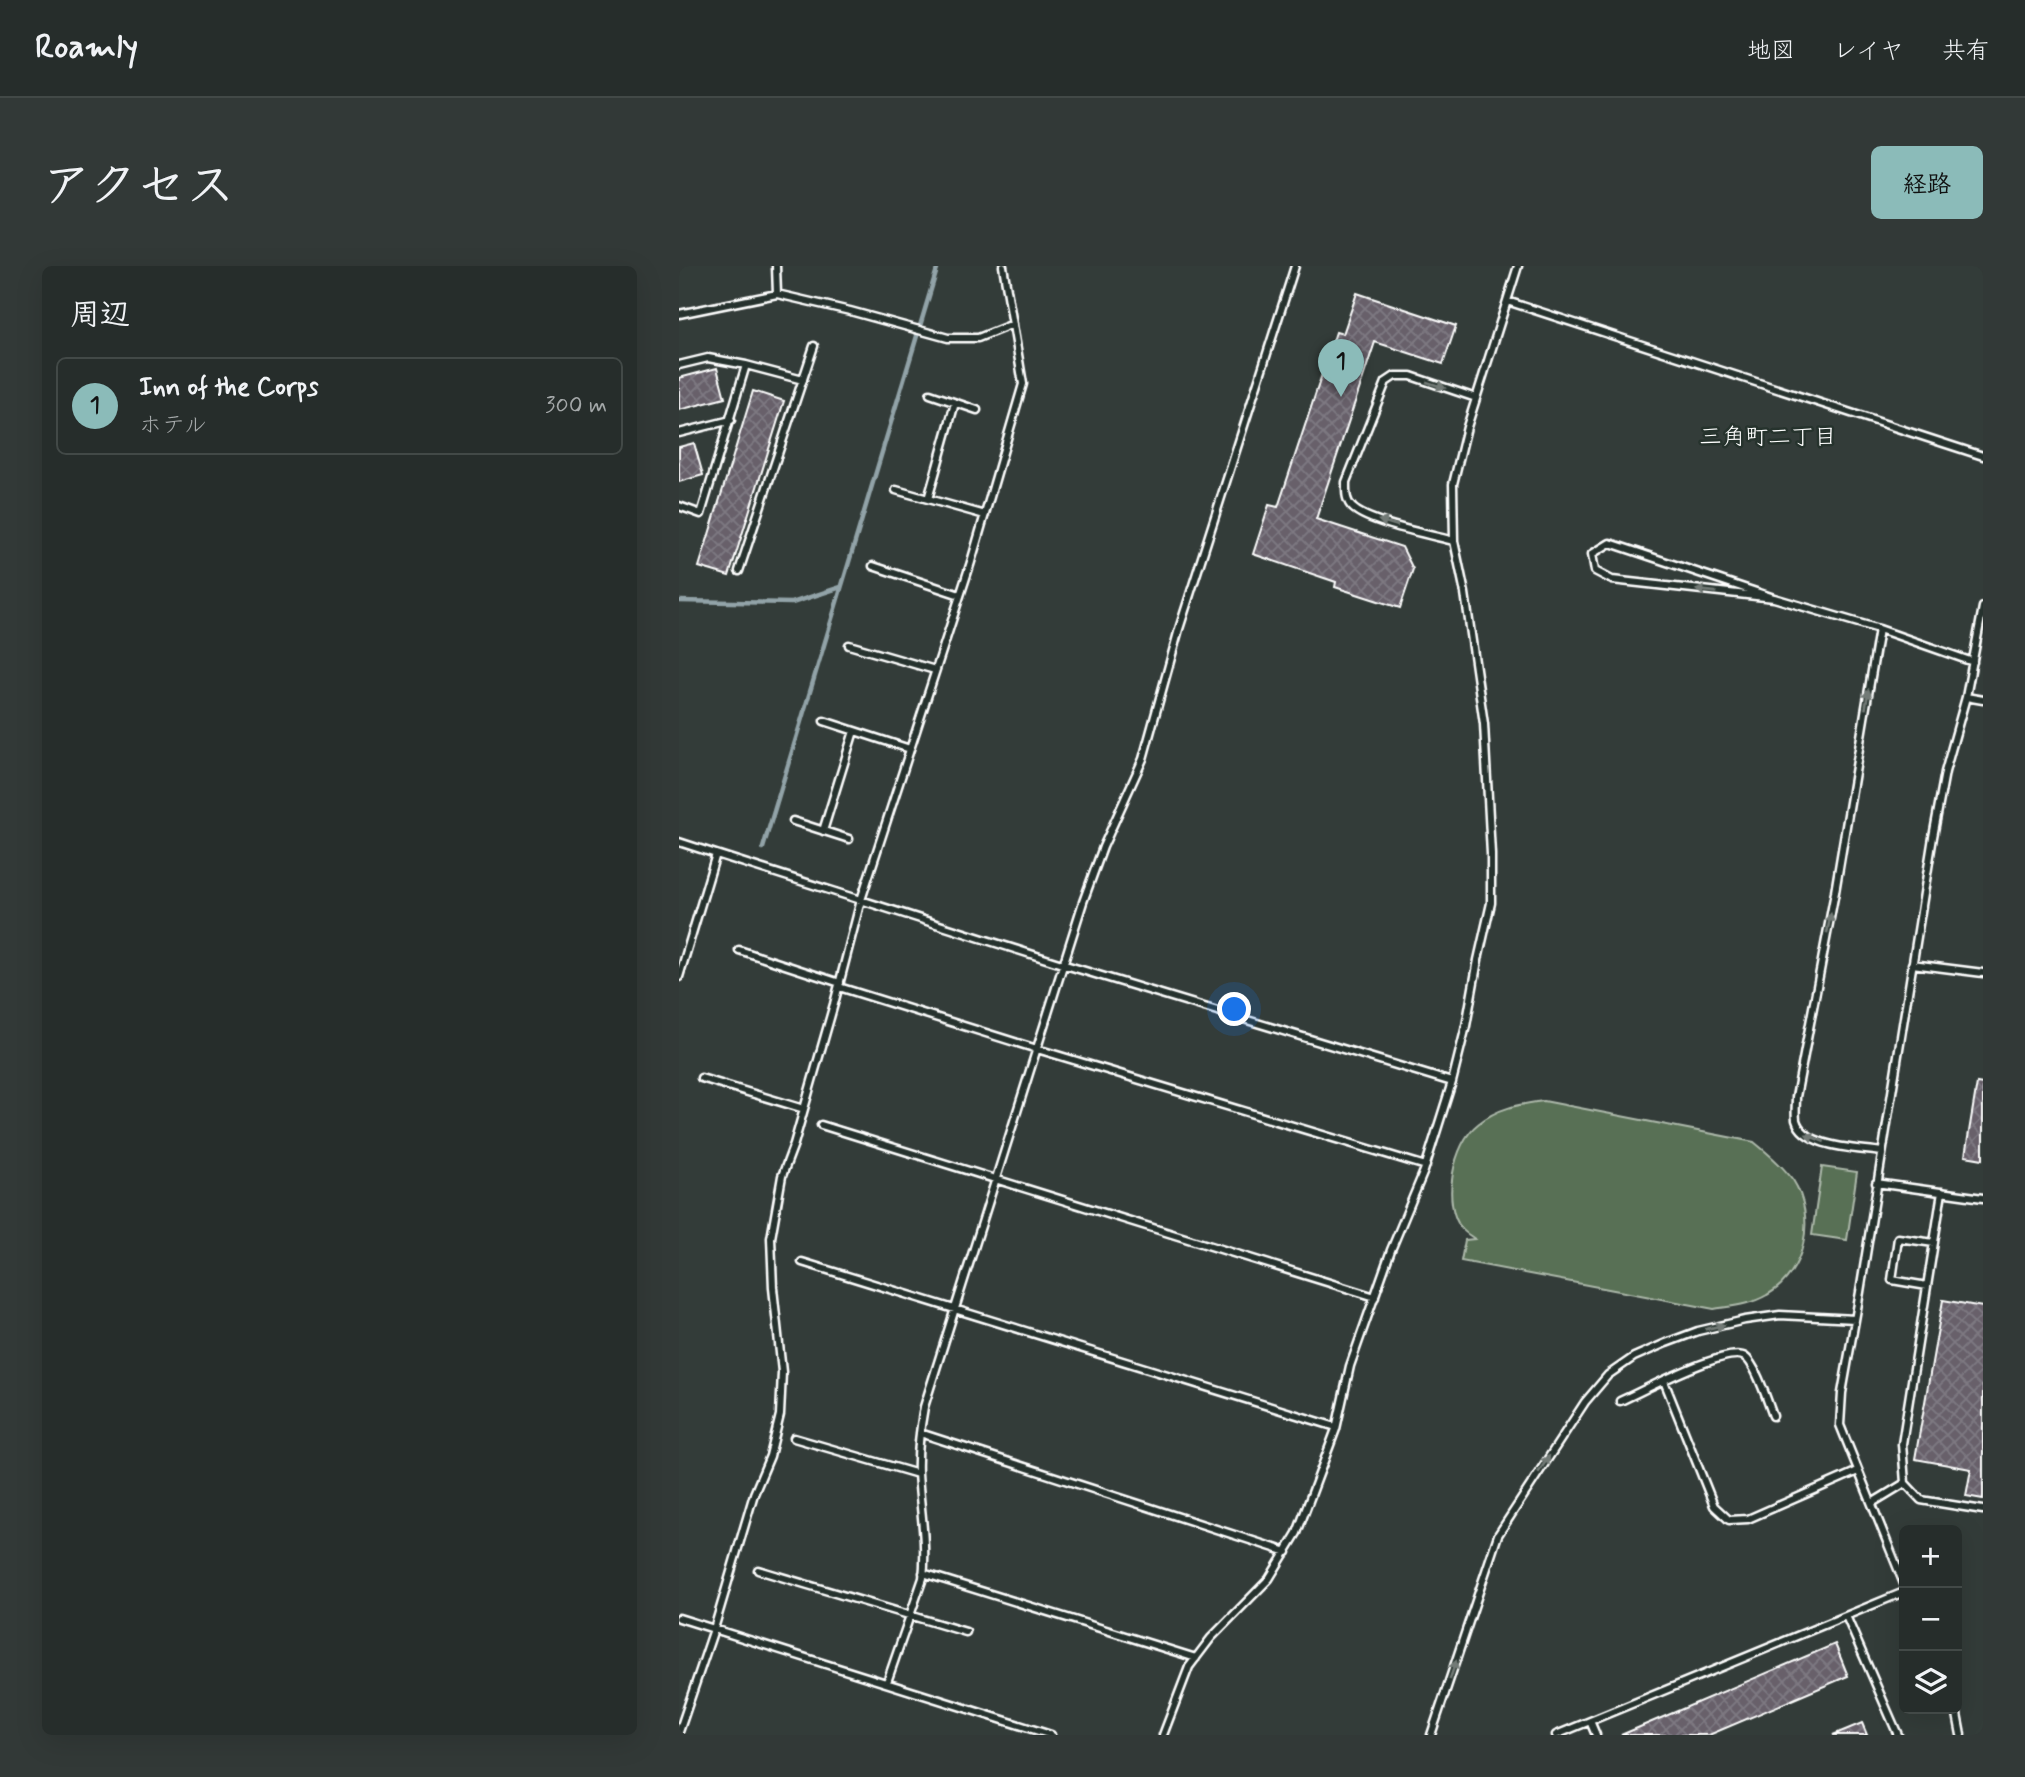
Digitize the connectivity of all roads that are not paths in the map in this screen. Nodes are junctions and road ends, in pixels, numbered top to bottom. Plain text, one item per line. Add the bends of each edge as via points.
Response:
1 (776, 266) edge
2 (1003, 266) edge
3 (1295, 266) edge
4 (1518, 266) edge
5 (777, 294) junction
6 (1507, 301) junction
7 (679, 314) edge
8 (1013, 324) junction
9 (814, 346) dead end
10 (679, 365) edge
11 (745, 365) junction
12 (803, 380) junction
13 (930, 394) dead end
14 (1476, 398) junction
15 (955, 403) junction
16 (977, 410) dead end
17 (731, 420) junction
18 (679, 433) edge
19 (1983, 456) edge
20 (896, 490) dead end
21 (927, 499) junction
22 (679, 506) edge
23 (985, 515) junction
24 (1454, 541) junction
25 (873, 566) dead end
26 (739, 571) dead end
27 (960, 595) junction
28 (1774, 598) junction
29 (1983, 607) edge
30 (1879, 629) junction
31 (849, 645) dead end
32 (1973, 662) junction
33 (935, 670) junction
34 (1966, 698) junction
35 (1983, 700) edge
36 (824, 721) dead end
37 (854, 731) junction
38 (910, 749) junction
39 (793, 821) dead end
40 (823, 831) junction
41 (849, 839) dead end
42 (679, 842) edge
43 (716, 854) junction
44 (861, 900) junction
45 (739, 950) dead end
46 (1062, 964) junction
47 (1912, 964) junction
48 (1983, 973) edge
49 (679, 977) edge
50 (840, 985) junction
51 (1037, 1049) junction
52 (701, 1078) dead end
53 (1452, 1082) junction
54 (804, 1109) junction
55 (821, 1125) dead end
56 (1881, 1152) junction
57 (1426, 1166) junction
58 (996, 1178) junction
59 (1876, 1183) junction
60 (1942, 1192) junction
61 (1983, 1198) edge
62 (1934, 1243) junction
63 (802, 1262) dead end
64 (1927, 1286) junction
65 (1375, 1297) junction
66 (956, 1309) junction
67 (1855, 1319) junction
68 (1664, 1381) junction
69 (1620, 1401) dead end
70 (1773, 1416) dead end
71 (1336, 1427) junction
72 (920, 1433) junction
73 (795, 1438) dead end
74 (1858, 1471) junction
75 (918, 1474) junction
76 (1905, 1483) junction
77 (1872, 1503) junction
78 (1983, 1510) edge
79 (1287, 1552) junction
80 (758, 1570) dead end
81 (1899, 1571) edge
82 (923, 1573) junction
83 (1899, 1594) edge
84 (910, 1616) junction
85 (1846, 1616) junction
86 (679, 1618) edge
87 (714, 1629) junction
88 (966, 1632) dead end
89 (1196, 1658) junction
90 (887, 1682) junction
91 (1957, 1714) edge
92 (1590, 1721) junction
93 (679, 1732) edge
94 (1051, 1735) edge
95 (1163, 1735) edge
96 (1431, 1735) edge
97 (1556, 1735) edge
98 (1595, 1735) edge
99 (1898, 1735) edge
100 (1961, 1735) edge

1 - 5 lane
2 - 8 lane
3 - 46 lane via 1179,629 1143,759 1103,847
4 - 6 lane
5 - 7 lane
5 - 8 lane via 948,338 978,338
6 - 14 lane
6 - 19 lane
8 - 23 lane via 1023,384
9 - 12 lane
10 - 11 lane via 708,358
11 - 12 lane
11 - 17 lane
12 - 26 lane
13 - 15 lane
14 - 24 lane via 1453,484
24 -> 14 lane via 1371,518 1353,508 1346,496 1346,482 1386,382 1395,376 1411,376
15 - 16 lane
15 - 21 lane
17 - 18 lane
17 - 22 lane via 701,514
20 - 21 lane
21 - 23 lane
23 - 27 lane
24 - 53 lane via 1484,724 1491,903
25 - 27 lane
27 - 33 lane
28 -> 28 lane via 1612,580 1595,571 1592,555 1609,543
28 - 30 lane
29 - 32 lane
30 - 32 lane
56 -> 30 lane via 1816,1141 1804,1134 1796,1120 1795,1097
31 - 33 lane
32 - 34 lane
33 - 38 lane
34 - 35 lane
34 - 47 lane via 1945,772
36 - 37 lane
37 - 38 lane
37 - 40 lane
38 - 44 lane
39 - 40 lane
40 - 41 lane
42 - 43 lane
43 - 44 lane
43 - 49 lane
44 - 46 lane
44 - 50 lane
45 - 50 lane
46 - 51 lane
46 - 53 lane
47 - 48 lane
47 - 56 lane
50 - 51 lane
50 - 54 lane
51 - 57 lane
51 - 58 lane
52 - 54 lane
53 - 57 lane
54 - 87 lane via 782,1176 771,1238 782,1372 780,1415
55 - 58 lane
56 - 59 lane
57 - 65 lane
58 - 65 lane
58 - 66 lane
59 - 60 lane
59 - 67 lane
60 - 61 lane
60 - 62 lane
62 - 64 lane
62 - 64 lane via 1898,1238 1892,1280
63 - 66 lane
64 - 76 lane via 1902,1444
65 - 71 lane via 1350,1366
66 - 71 lane
66 - 72 lane
67 - 74 lane via 1840,1425
96 -> 67 lane via 1498,1535 1585,1402 1608,1375 1666,1343 1745,1320 1780,1315
68 - 69 lane
68 - 70 lane via 1733,1353 1746,1357
68 - 74 lane via 1714,1506 1729,1520 1748,1519
71 - 79 lane
72 - 75 lane
72 - 79 lane
73 - 75 lane
74 - 77 lane
75 - 82 lane via 925,1528
76 - 77 lane
76 - 78 lane via 1921,1500
77 - 81 lane
79 - 89 lane via 1269,1579
80 - 84 lane
82 - 84 lane
82 - 89 lane
83 - 85 lane
84 - 88 lane
84 - 90 lane
85 - 92 lane
85 - 99 lane
86 - 87 lane
87 - 90 lane
87 - 93 lane
89 - 95 lane
90 - 94 lane
91 - 100 lane
92 - 97 lane
92 - 98 lane

